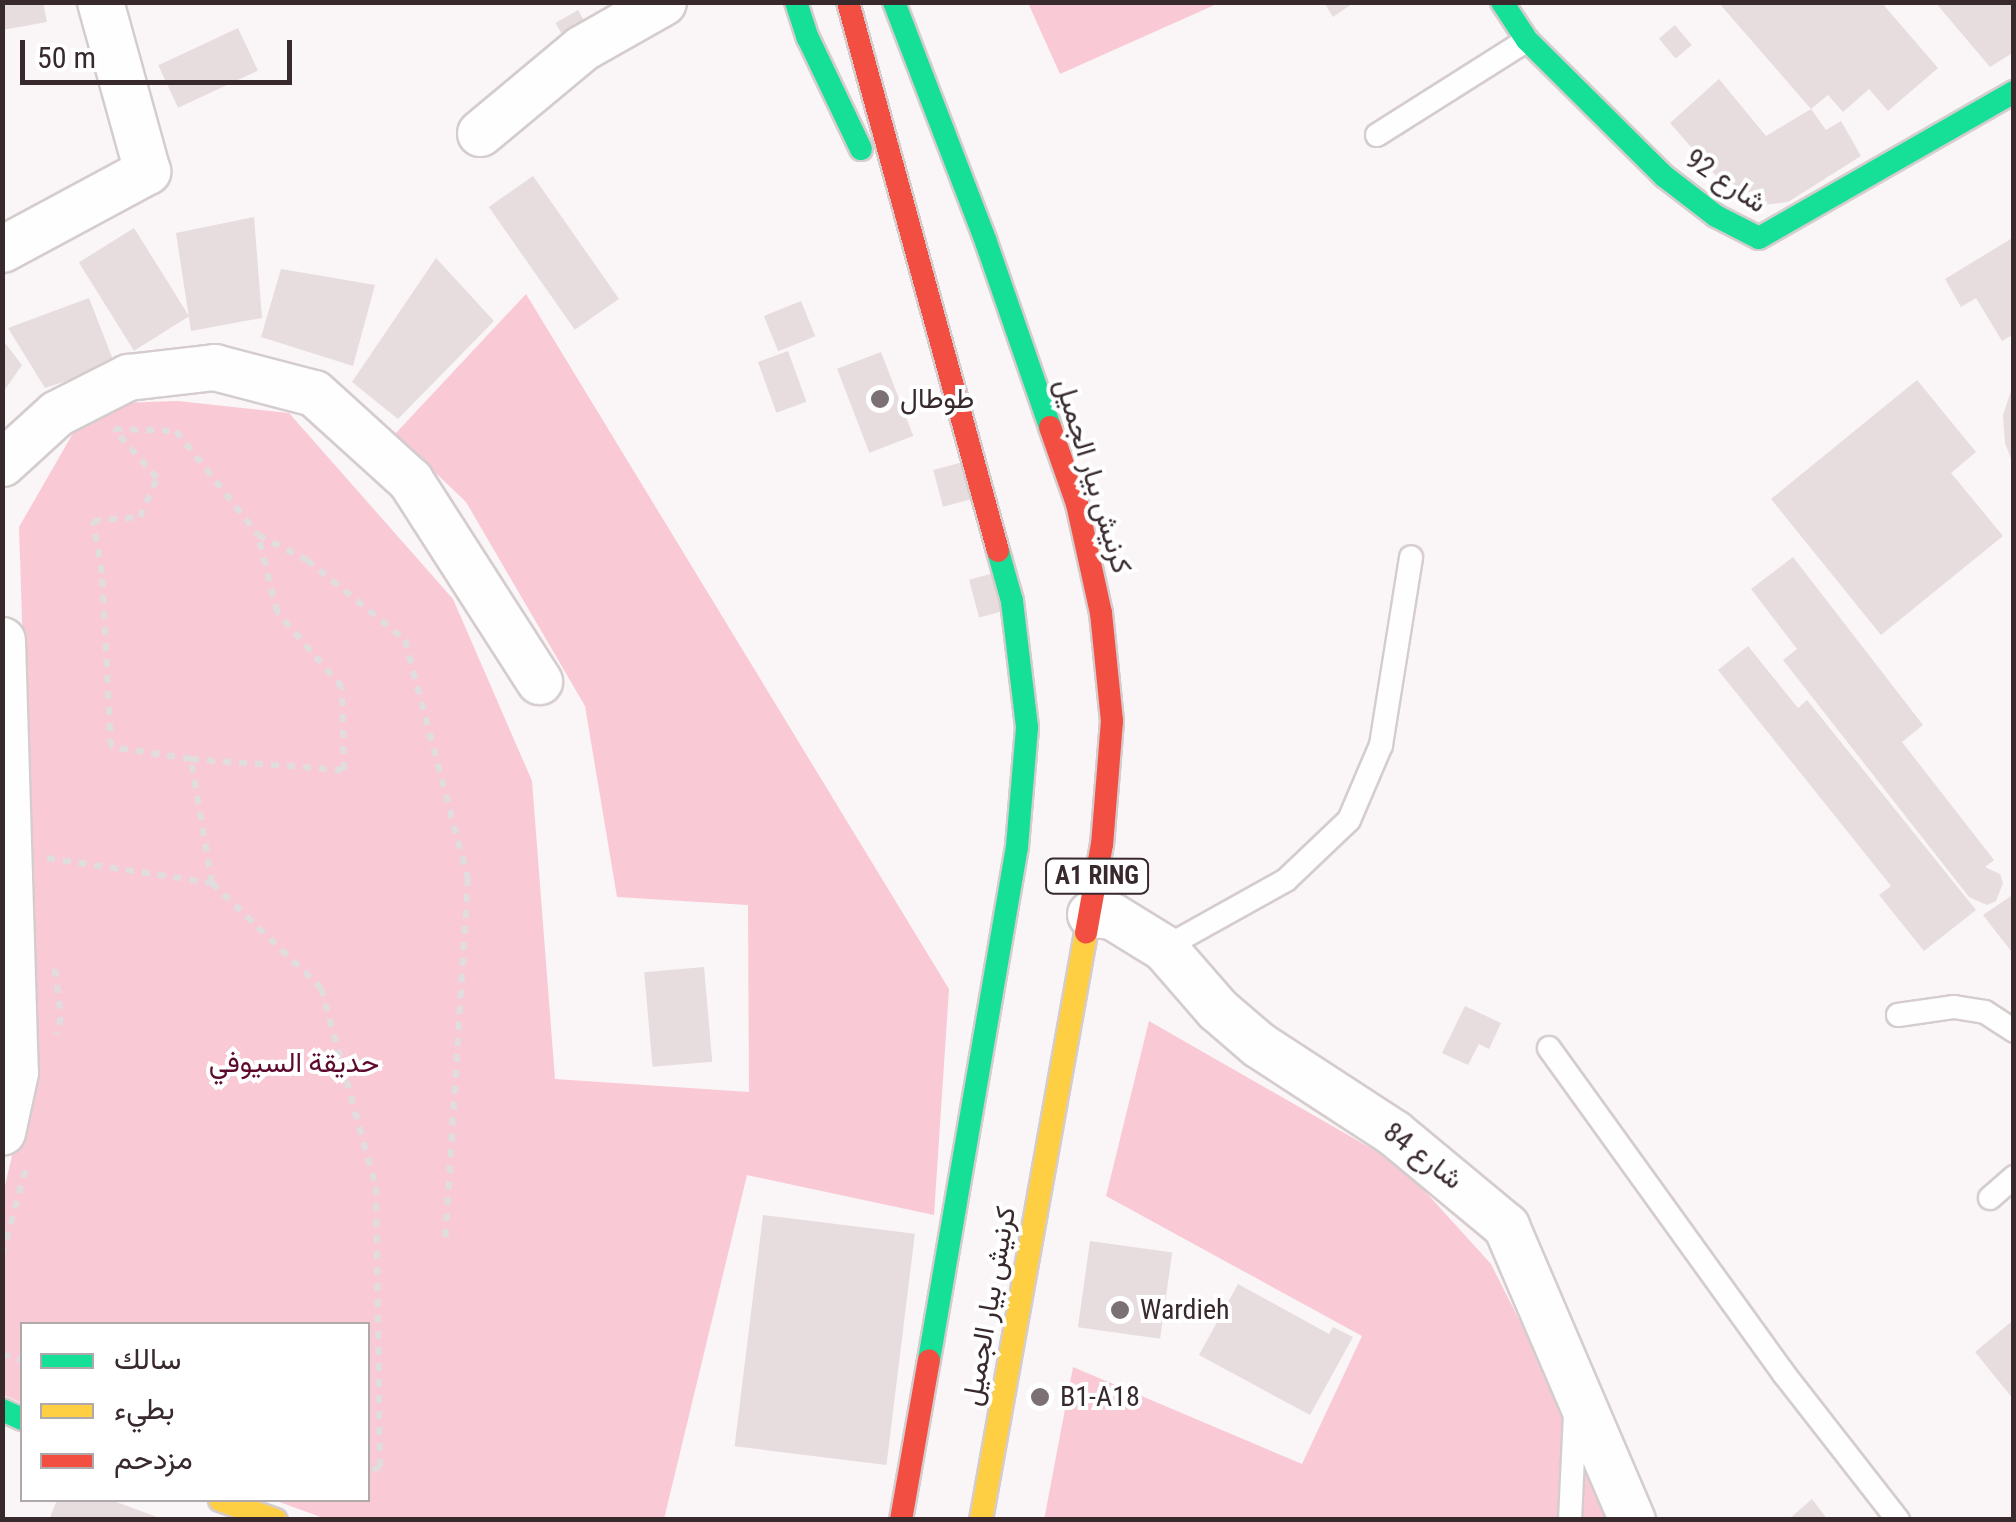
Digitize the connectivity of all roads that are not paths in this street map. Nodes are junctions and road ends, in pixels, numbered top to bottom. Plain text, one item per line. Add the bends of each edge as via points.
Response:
1 (100, 2) edge
2 (663, 2) edge
3 (796, 2) edge
4 (848, 2) edge
5 (894, 2) edge
6 (1502, 2) edge
7 (1528, 40) junction
8 (949, 76) dead end
9 (2014, 92) edge
10 (480, 133) dead end
11 (1377, 134) dead end
12 (986, 242) junction
13 (2, 249) edge
14 (917, 264) junction
15 (2, 463) edge
16 (1411, 557) dead end
17 (2, 640) edge
18 (539, 681) dead end
19 (1090, 914) junction
20 (1164, 948) junction
21 (1898, 1015) dead end
22 (2014, 1030) edge
23 (1549, 1048) dead end
24 (23, 1065) edge
25 (16, 1140) edge
26 (2014, 1178) edge
27 (1990, 1198) dead end
28 (1576, 1395) junction
29 (226, 1502) edge
30 (276, 1520) edge
31 (901, 1520) edge
32 (981, 1520) edge
33 (1570, 1520) edge
34 (1632, 1520) edge
35 (1898, 1520) edge

1 - 13 street via 147,171
2 - 10 street via 582,48
3 - 14 main road
4 - 14 main road, كرنيش بيار الجميل / A1 RING
5 - 12 main road, كرنيش بيار الجميل / A1 RING
6 - 7 main road, شارع 92
7 - 9 main road, شارع 92 via 1689,198 1759,238
7 - 11 lane
8 - 12 main road
12 - 19 main road, كرنيش بيار الجميل / A1 RING via 1076,504 1101,613 1112,722
14 - 31 main road, كرنيش بيار الجميل / A1 RING via 1012,601 1026,727 1020,829 999,963
15 - 18 street via 57,413 128,377 214,367 314,393 410,480
16 - 20 lane via 1380,745 1349,820 1286,880
17 - 24 street
19 - 20 street, شارع 84 via 1112,916
19 - 32 main road, كرنيش بيار الجميل / A1 RING
20 - 28 street, شارع 84 via 1259,1045 1394,1133 1506,1226
21 - 22 lane via 1954,1007 1986,1012
23 - 35 lane
24 - 25 street
26 - 27 lane
28 - 33 lane, شارع 84
28 - 34 street
29 - 30 main road

